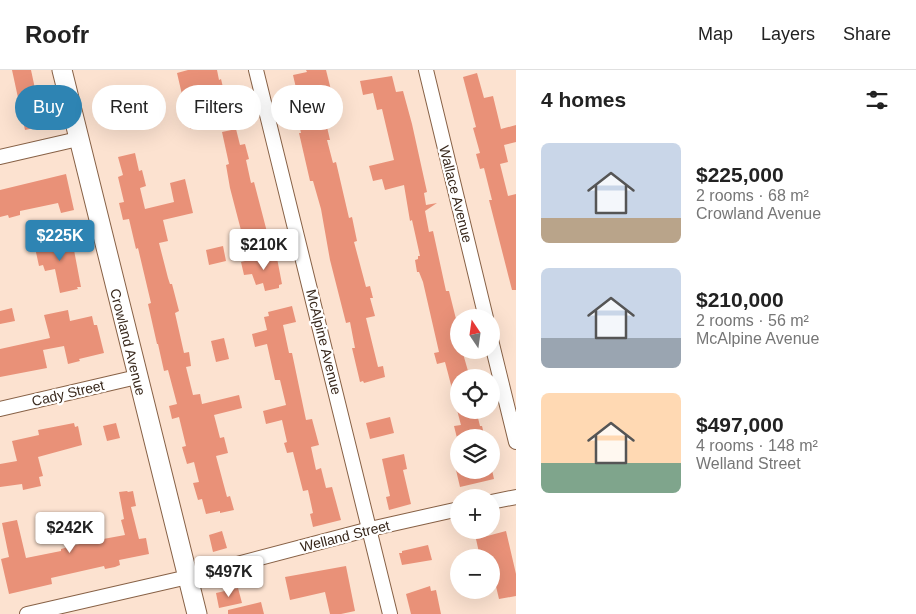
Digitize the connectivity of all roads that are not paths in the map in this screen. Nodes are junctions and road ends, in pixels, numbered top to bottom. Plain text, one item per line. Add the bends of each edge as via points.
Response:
1 (62, 70) edge
2 (256, 70) edge
3 (426, 70) edge
4 (78, 139) junction
5 (0, 157) edge
6 (484, 309) edge
7 (496, 359) edge
8 (137, 377) junction
9 (0, 408) edge
10 (516, 442) edge
11 (516, 496) edge
12 (500, 500) edge
13 (450, 511) edge
14 (370, 529) junction
15 (188, 577) junction
16 (27, 614) edge
17 (197, 614) edge
18 (390, 614) edge

1 - 4 main road, Crowland Avenue
2 - 14 street, McAlpine Avenue
3 - 6 street, Wallace Avenue
4 - 5 street
4 - 8 main road, Crowland Avenue
7 - 10 street
8 - 9 street, Cady Street
8 - 15 main road, Crowland Avenue
11 - 12 street
13 - 14 street, Welland Street
14 - 15 street, Welland Street
14 - 18 street, McAlpine Avenue
15 - 16 street, Welland Street
15 - 17 main road, Crowland Avenue

